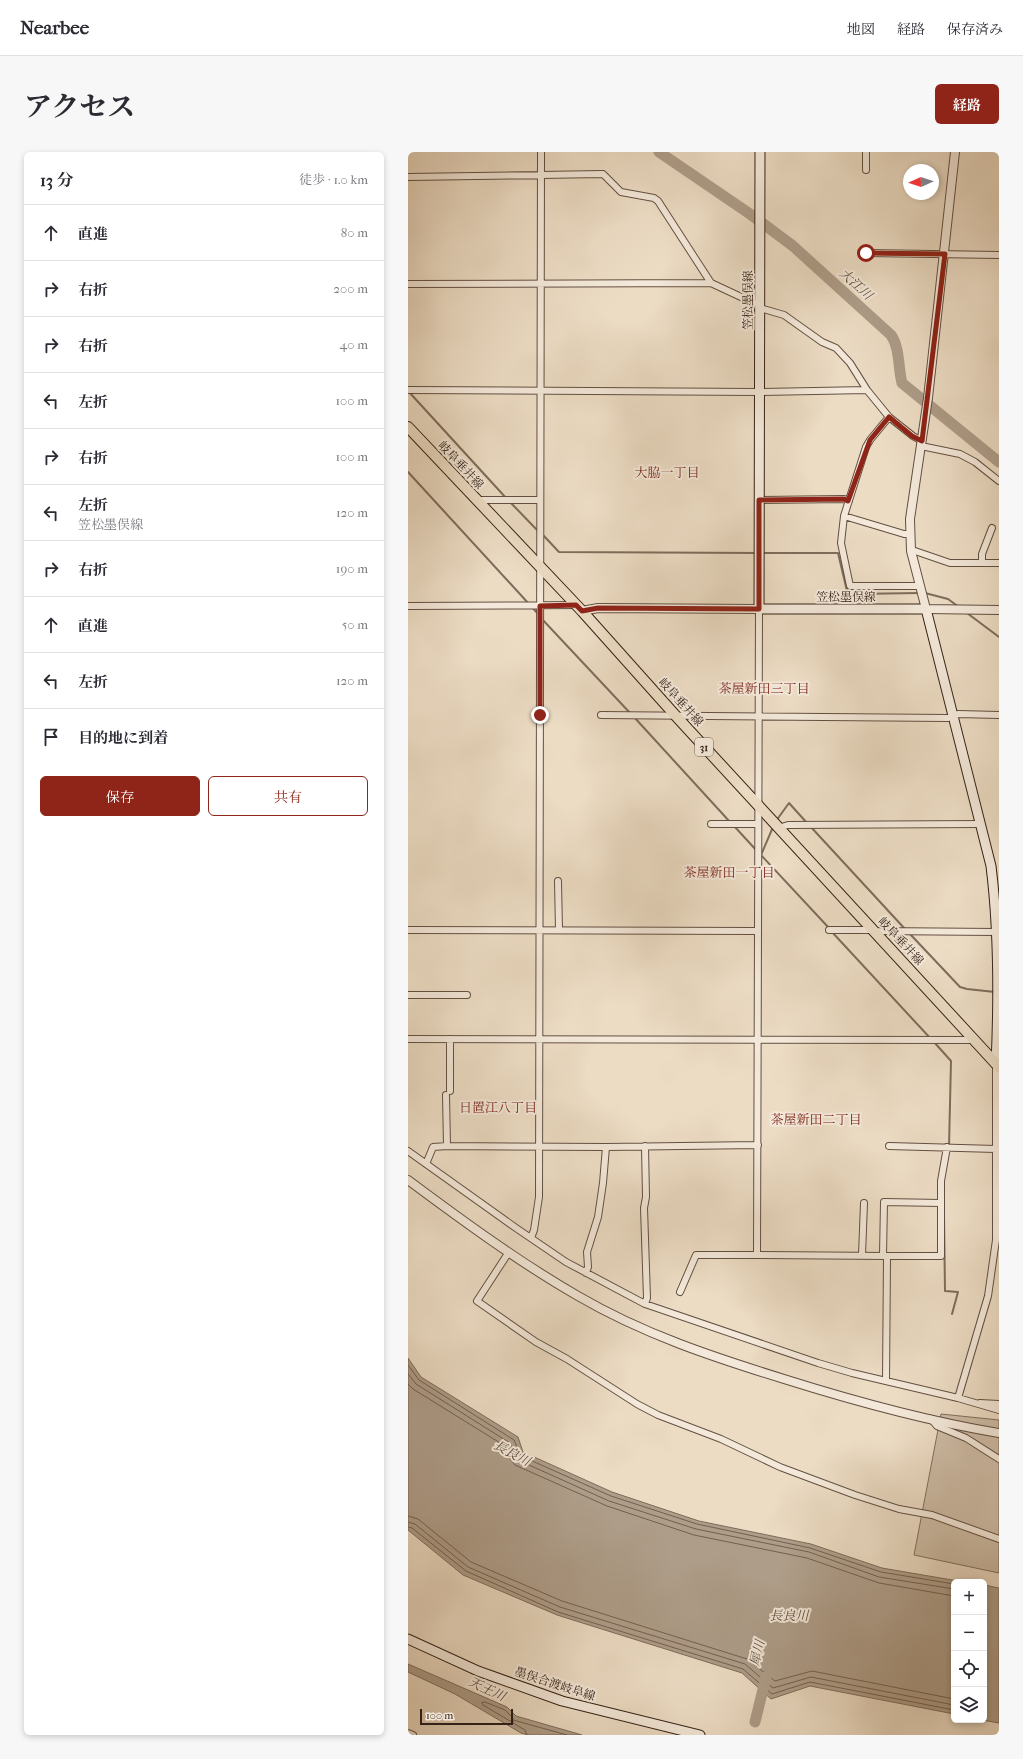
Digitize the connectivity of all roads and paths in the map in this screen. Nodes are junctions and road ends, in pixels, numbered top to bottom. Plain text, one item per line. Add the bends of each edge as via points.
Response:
1 (541, 152) edge
2 (760, 152) edge
3 (866, 152) edge
4 (955, 152) edge
5 (866, 170) dead end
6 (408, 177) edge
7 (541, 177) junction
8 (866, 253) dead end
9 (945, 254) junction
10 (999, 255) edge
11 (711, 283) junction
12 (408, 284) edge
13 (541, 284) junction
14 (760, 306) junction
15 (408, 390) edge
16 (867, 390) junction
17 (541, 391) junction
18 (759, 392) junction
19 (889, 417) junction
20 (408, 426) edge
21 (921, 444) junction
22 (999, 481) edge
23 (476, 500) junction
24 (540, 500) junction
25 (759, 500) junction
26 (848, 501) junction
27 (844, 516) junction
28 (992, 528) dead end
29 (910, 534) junction
30 (911, 551) junction
31 (982, 563) junction
32 (999, 563) edge
33 (540, 568) junction
34 (919, 586) junction
35 (408, 606) edge
36 (540, 606) junction
37 (579, 608) junction
38 (759, 609) junction
39 (926, 609) junction
40 (999, 610) edge
41 (601, 715) dead end
42 (675, 715) junction
43 (999, 715) edge
44 (953, 716) junction
45 (758, 717) junction
46 (758, 806) junction
47 (711, 824) dead end
48 (758, 824) junction
49 (980, 824) junction
50 (778, 828) junction
51 (995, 865) edge
52 (558, 881) dead end
53 (408, 930) edge
54 (540, 930) junction
55 (559, 930) junction
56 (829, 930) dead end
57 (757, 931) junction
58 (874, 931) junction
59 (997, 932) junction
60 (998, 948) edge
61 (408, 995) edge
62 (467, 995) dead end
63 (539, 1038) junction
64 (998, 1038) edge
65 (408, 1039) edge
66 (450, 1039) junction
67 (757, 1039) junction
68 (974, 1040) junction
69 (998, 1066) edge
70 (758, 1145) junction
71 (447, 1146) junction
72 (538, 1146) junction
73 (645, 1146) junction
74 (889, 1146) dead end
75 (606, 1147) junction
76 (947, 1147) junction
77 (996, 1149) junction
78 (408, 1151) edge
79 (426, 1164) junction
80 (408, 1180) edge
81 (864, 1203) dead end
82 (941, 1203) junction
83 (531, 1238) junction
84 (507, 1255) dead end
85 (757, 1255) junction
86 (862, 1256) junction
87 (885, 1256) junction
88 (586, 1273) junction
89 (680, 1292) dead end
90 (645, 1304) junction
91 (886, 1381) junction
92 (958, 1398) junction
93 (975, 1403) junction
94 (999, 1404) edge
95 (999, 1410) edge
96 (930, 1418) junction
97 (999, 1432) edge
98 (999, 1459) edge
99 (999, 1539) edge
100 (408, 1639) edge
101 (408, 1733) edge
102 (413, 1735) edge
103 (700, 1735) edge

1 - 7 street
2 - 14 main road, 笠松墨俣線
3 - 5 street
4 - 9 street
6 - 7 street
7 - 11 street via 606,176 612,185 622,192 654,198
7 - 13 street
8 - 9 street
9 - 10 street
9 - 21 street
11 - 13 street
11 - 14 street
12 - 13 street
13 - 17 street
14 - 16 street via 784,315 822,342 836,348 850,363
14 - 18 main road, 笠松墨俣線
15 - 17 street
16 - 18 street
16 - 19 street
17 - 18 street
17 - 24 street
18 - 25 main road, 笠松墨俣線
19 - 21 street
19 - 26 street via 870,440
20 - 23 main road, 岐阜垂井線 / 31
21 - 22 street via 960,454
21 - 29 street via 911,506
23 - 24 street
23 - 33 main road, 岐阜垂井線 / 31
24 - 33 street
25 - 26 street
25 - 38 main road, 笠松墨俣線
26 - 27 street
27 - 29 street
27 - 34 street via 841,543 850,586
28 - 31 street via 982,554
29 - 30 street
30 - 31 street via 950,563
30 - 34 street
31 - 32 street
33 - 36 street
33 - 37 main road, 岐阜垂井線 / 31
34 - 39 street
35 - 36 street
36 - 37 street
36 - 54 street
37 - 38 street
37 - 42 main road, 岐阜垂井線 / 31
38 - 39 main road, 笠松墨俣線
38 - 45 street
39 - 40 street
39 - 44 main road
41 - 42 street
42 - 45 street
42 - 46 main road, 岐阜垂井線 / 31
43 - 44 street
44 - 45 street
44 - 49 main road
45 - 46 street
46 - 48 street
46 - 50 main road, 岐阜垂井線 / 31
47 - 48 street
48 - 57 street
49 - 50 street via 788,825
49 - 51 main road
50 - 58 main road, 岐阜垂井線 / 31
51 - 59 main road
52 - 55 street
53 - 54 street
54 - 55 street
54 - 63 street
55 - 57 street
56 - 58 street
57 - 67 street
58 - 59 street
58 - 68 main road, 岐阜垂井線 / 31
59 - 60 main road
60 - 64 main road
61 - 62 street
63 - 66 street
63 - 67 street
63 - 72 street
64 - 69 main road
65 - 66 street
66 - 71 street
67 - 68 street
67 - 70 street
68 - 69 main road, 岐阜垂井線 / 31
69 - 77 street
70 - 73 street
70 - 85 street
71 - 72 street
71 - 79 street via 434,1147
72 - 75 street
72 - 83 street via 539,1197
73 - 75 street
73 - 90 street
74 - 76 street
75 - 88 street via 598,1217 587,1252
76 - 77 street
76 - 82 street via 941,1173
77 - 92 street via 996,1240 990,1285 983,1318
78 - 79 street
79 - 83 street
80 - 96 street via 523,1261 578,1296 630,1323 676,1343 752,1369 836,1395
81 - 86 street
82 - 87 street via 941,1256
82 - 87 street via 884,1202
83 - 88 street
84 - 99 street via 477,1301 536,1342 637,1404 780,1467 855,1495 899,1509 932,1515
85 - 86 street
85 - 89 street via 696,1255
86 - 87 street
87 - 91 street
88 - 90 street
90 - 91 street via 818,1363
91 - 92 street
92 - 93 street
93 - 94 street
93 - 95 street
96 - 97 street
96 - 98 street via 937,1426 966,1438
100 - 103 main road, 墨俣合渡岐阜線 via 478,1671 562,1701
101 - 102 street

